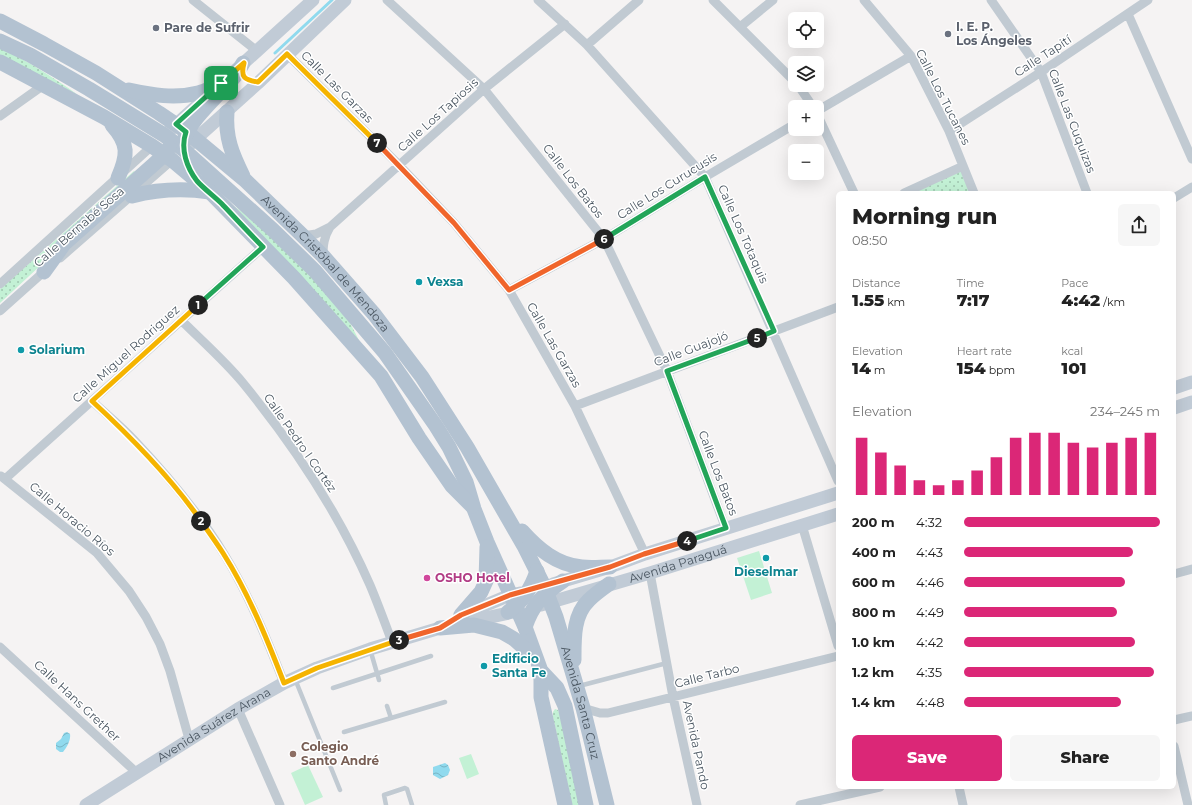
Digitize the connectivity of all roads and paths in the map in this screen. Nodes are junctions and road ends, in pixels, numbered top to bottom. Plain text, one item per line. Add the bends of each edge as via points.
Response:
1 (193, 0) edge
2 (313, 0) edge
3 (346, 0) edge
4 (387, 0) edge
5 (538, 0) edge
6 (639, 0) edge
7 (713, 0) edge
8 (773, 0) edge
9 (991, 0) edge
10 (1148, 0) edge
11 (867, 1) edge
12 (1128, 14) junction
13 (0, 21) edge
14 (566, 24) junction
15 (740, 27) junction
16 (0, 41) edge
17 (587, 45) junction
18 (257, 51) junction
19 (287, 54) junction
20 (911, 56) junction
21 (0, 62) edge
22 (244, 63) junction
23 (1041, 72) junction
24 (788, 75) edge
25 (258, 82) junction
26 (221, 83) junction
27 (45, 84) junction
28 (119, 88) junction
29 (484, 89) junction
30 (824, 109) edge
31 (227, 112) junction
32 (0, 116) edge
33 (104, 117) junction
34 (788, 128) edge
35 (824, 128) edge
36 (176, 131) junction
37 (949, 131) junction
38 (184, 150) junction
39 (163, 154) junction
40 (1192, 159) edge
41 (399, 165) junction
42 (963, 166) junction
43 (705, 177) junction
44 (118, 178) junction
45 (197, 181) junction
46 (246, 181) junction
47 (1192, 188) edge
48 (853, 191) edge
49 (908, 191) edge
50 (973, 191) edge
51 (1086, 191) edge
52 (210, 192) junction
53 (132, 196) junction
54 (1176, 197) edge
55 (330, 227) junction
56 (303, 236) junction
57 (604, 239) junction
58 (263, 247) junction
59 (323, 256) junction
60 (44, 272) junction
61 (0, 284) edge
62 (509, 290) junction
63 (836, 308) edge
64 (0, 311) edge
65 (181, 320) junction
66 (360, 322) junction
67 (774, 331) junction
68 (667, 371) junction
69 (381, 376) junction
70 (1192, 382) edge
71 (1176, 387) edge
72 (92, 401) junction
73 (1192, 402) edge
74 (575, 406) junction
75 (1176, 407) edge
76 (836, 475) edge
77 (2, 477) edge
78 (836, 494) edge
79 (474, 509) junction
80 (505, 510) junction
81 (836, 515) edge
82 (802, 526) junction
83 (726, 528) junction
84 (487, 542) junction
85 (644, 554) junction
86 (610, 567) junction
87 (1192, 569) edge
88 (537, 571) junction
89 (650, 573) junction
90 (1176, 573) edge
91 (562, 581) joint
92 (609, 584) junction
93 (529, 590) junction
94 (547, 594) junction
95 (512, 606) junction
96 (534, 607) junction
97 (461, 615) junction
98 (525, 627) junction
99 (440, 628) junction
100 (836, 639) edge
101 (392, 642) junction
102 (0, 647) edge
103 (370, 649) junction
104 (431, 656) dead end
105 (836, 656) edge
106 (666, 663) junction
107 (538, 664) junction
108 (378, 674) junction
109 (379, 680) dead end
110 (290, 681) junction
111 (576, 684) junction
112 (333, 688) dead end
113 (673, 697) junction
114 (445, 702) dead end
115 (387, 706) dead end
116 (583, 708) junction
117 (238, 709) junction
118 (1192, 716) edge
119 (391, 718) junction
120 (1176, 720) edge
121 (344, 732) dead end
122 (190, 739) junction
123 (1176, 754) edge
124 (137, 773) junction
125 (864, 789) edge
126 (959, 789) edge
127 (340, 790) dead end
128 (86, 805) edge
129 (280, 805) edge
130 (386, 805) edge
131 (412, 805) edge
132 (565, 805) edge
133 (586, 805) edge
134 (607, 805) edge
135 (697, 805) edge
136 (800, 805) edge
137 (963, 805) edge
138 (1188, 805) edge

1 - 18 street
2 - 18 main road
3 - 19 main road
4 - 29 street, Calle Los Batos
5 - 14 street, Calle Los Totaquis
6 - 17 street
7 - 15 street
8 - 15 street
9 - 23 street, Calle Las Cuquizas
10 - 12 street, Calle Tapití
11 - 20 street, Calle Los Tucanes
12 - 23 street, Calle Tapití
12 - 40 street
13 - 28 main road, Avenida Cristóbal de Mendoza
14 - 17 street, Calle Los Totaquis
14 - 29 street, Calle Los Tapiosis
15 - 24 street
16 - 36 main road, Avenida Cristóbal de Mendoza
17 - 43 street, Calle Los Totaquis
18 - 22 main road
19 - 25 main road
19 - 41 street, Calle Las Garzas
20 - 30 street
20 - 37 street, Calle Los Tucanes
21 - 27 main road, Avenida Cristóbal de Mendoza
22 - 25 main road via 243,76 246,80
22 - 26 main road
22 - 36 main road via 197,118
23 - 37 street, Calle Tapití
23 - 51 street, Calle Las Cuquizas
25 - 31 main road
26 - 28 main road via 199,93 182,96 152,95
26 - 36 main road
27 - 32 street
27 - 33 main road, Avenida Cristóbal de Mendoza
28 - 36 main road, Avenida Cristóbal de Mendoza
29 - 41 street, Calle Los Tapiosis
29 - 57 street, Calle Los Batos
31 - 36 main road
31 - 46 main road via 226,125 230,148
33 - 39 main road, Avenida Cristóbal de Mendoza
33 - 44 main road via 124,140 124,162
34 - 43 street, Calle Los Curucusis
35 - 48 street
36 - 38 main road via 185,137
36 - 39 main road
36 - 46 main road, Avenida Cristóbal de Mendoza
37 - 42 street, Calle Los Tucanes
38 - 39 main road
38 - 45 main road
38 - 66 main road, Avenida Cristóbal de Mendoza via 273,230 320,276
39 - 44 street, Calle Bernabé Sosa
39 - 45 main road, Avenida Cristóbal de Mendoza
39 - 53 street, Calle Bernabé Sosa
39 - 60 main road via 64,244
41 - 55 street, Calle Los Tapiosis
41 - 62 street, Calle Las Garzas via 454,223
42 - 49 street
42 - 50 street, Calle Los Tucanes
43 - 57 street, Calle Los Curucusis
43 - 67 street, Calle Los Totaquis
44 - 61 street, Calle Bernabé Sosa
45 - 52 main road, Avenida Cristóbal de Mendoza
46 - 56 main road, Avenida Cristóbal de Mendoza
47 - 54 street
52 - 53 main road via 162,190
52 - 58 main road, Avenida Cristóbal de Mendoza
53 - 60 street, Calle Bernabé Sosa
55 - 56 street, Calle Los Tapiosis via 316,234
55 - 59 street, Calle Los Tapiosis via 325,235
56 - 59 main road, Avenida Cristóbal de Mendoza
57 - 62 street, Calle Los Curucusis
57 - 68 street, Calle Los Batos
58 - 65 street, Calle Miguel Rodriguez
58 - 69 main road, Avenida Cristóbal de Mendoza
59 - 80 main road, Avenida Cristóbal de Mendoza via 374,314 422,377
60 - 64 street, Calle Bernabé Sosa
62 - 74 street, Calle Las Garzas
63 - 67 street, Calle Guajojó
65 - 72 street, Calle Miguel Rodriguez
65 - 101 street, Calle Pedro I Cortéz via 242,382 311,475 367,578
66 - 69 main road
66 - 79 main road, Avenida Cristóbal de Mendoza via 385,353 449,447 466,482
67 - 68 street, Calle Guajojó
67 - 76 street, Calle Los Totaquis
68 - 74 street, Calle Guajojó
68 - 83 street, Calle Los Batos
69 - 79 main road, Avenida Cristóbal de Mendoza via 452,486
70 - 71 main road
72 - 77 street, Calle Miguel Rodriguez
72 - 110 street via 134,440 197,514 224,554
73 - 75 main road
74 - 85 street, Calle Las Garzas
77 - 122 street, Calle Horacio Ríos via 97,553 129,590 160,644
78 - 83 main road, Avenida Paraguá
79 - 84 main road, Avenida Cristóbal de Mendoza
80 - 86 main road via 531,541 548,555 581,567
80 - 88 main road, Avenida Cristóbal de Mendoza
81 - 82 main road, Avenida Paraguá
82 - 89 main road, Avenida Paraguá
82 - 100 street
83 - 85 main road, Avenida Paraguá
84 - 95 main road, Avenida Cristóbal de Mendoza
84 - 97 main road via 486,581 481,592
85 - 86 main road, Avenida Paraguá
86 - 91 main road, Avenida Paraguá
87 - 90 street
88 - 93 main road
88 - 94 main road, Avenida Cristóbal de Mendoza
89 - 92 main road, Avenida Paraguá
89 - 106 street, Avenida Pando
91 - 94 main road
92 - 94 main road, Avenida Paraguá
92 - 111 main road via 588,601 578,616 574,637
93 - 94 main road, Avenida Paraguá
93 - 95 main road
94 - 96 main road
94 - 111 main road, Avenida Santa Cruz
95 - 96 main road
95 - 97 main road, Avenida Suárez Arana
95 - 98 main road, Avenida Santa Cruz
95 - 99 main road, Avenida Suárez Arana
96 - 98 main road
97 - 99 main road, Avenida Suárez Arana
98 - 107 main road, Avenida Santa Cruz
99 - 101 main road, Avenida Suárez Arana
99 - 107 main road via 474,625 502,632 514,639
101 - 103 main road, Avenida Suárez Arana
102 - 124 street, Calle Hans Grether
103 - 108 lane
103 - 110 main road, Avenida Suárez Arana via 317,668
104 - 108 lane
105 - 113 street, Calle Tarbo
106 - 111 lane
106 - 113 street, Avenida Pando
107 - 132 main road, Avenida Santa Cruz via 541,697
107 - 133 main road, Avenida Santa Cruz via 557,688 565,706
108 - 109 lane
108 - 112 lane
110 - 117 main road, Avenida Suárez Arana
110 - 127 lane
111 - 116 main road, Avenida Santa Cruz
113 - 116 street, Calle Tarbo via 608,713
113 - 135 street, Avenida Pando
114 - 119 lane
115 - 119 lane
116 - 134 main road, Avenida Santa Cruz
117 - 122 main road, Avenida Suárez Arana
117 - 129 street
118 - 120 street
119 - 121 lane
122 - 124 main road, Avenida Suárez Arana
123 - 138 street
124 - 128 main road, Avenida Suárez Arana
125 - 136 street
126 - 137 street
130 - 131 lane via 384,795 405,788

